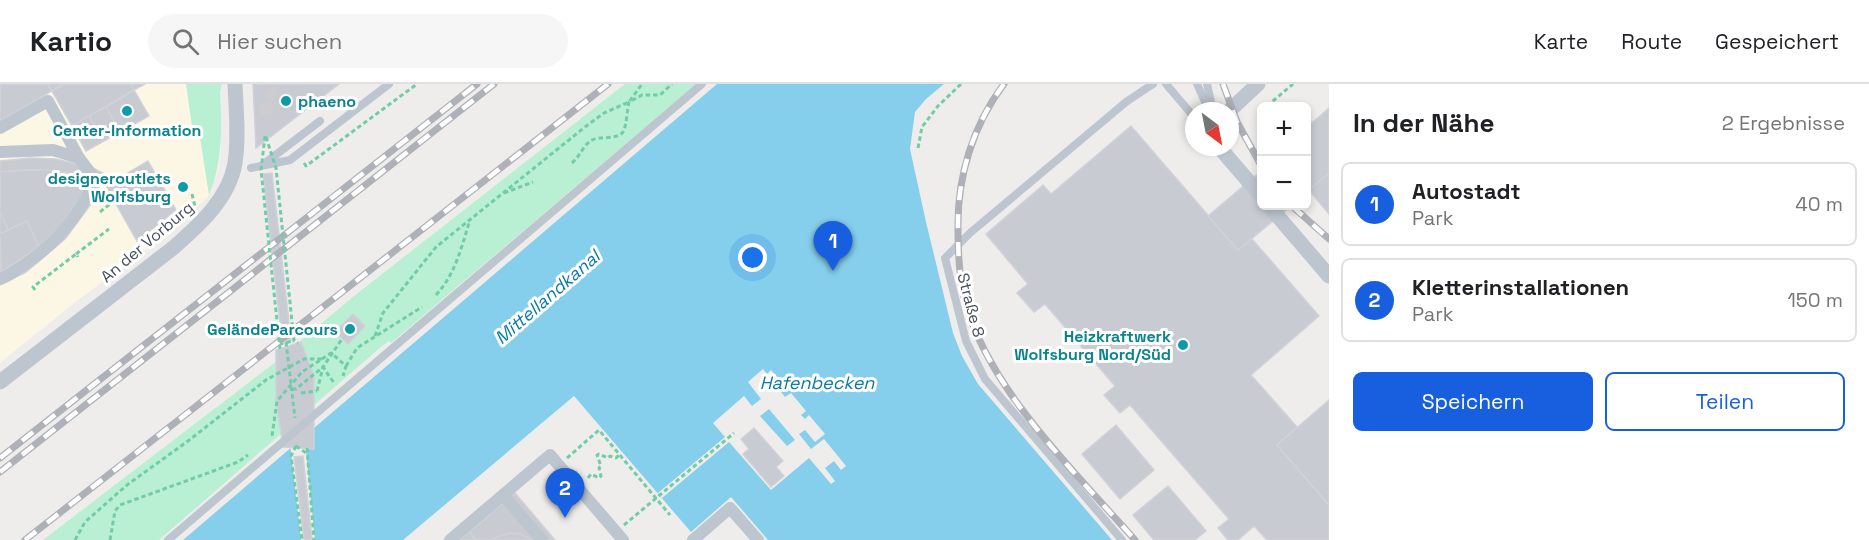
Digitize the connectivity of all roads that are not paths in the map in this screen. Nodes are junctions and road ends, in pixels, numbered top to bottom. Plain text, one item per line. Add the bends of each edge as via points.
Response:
1 (235, 84) edge
2 (389, 84) edge
3 (702, 84) edge
4 (1153, 84) edge
5 (1166, 84) edge
6 (1197, 84) edge
7 (1207, 84) edge
8 (1258, 84) edge
9 (1206, 102) edge
10 (1210, 102) edge
11 (1239, 102) edge
12 (1185, 106) edge
13 (320, 121) dead end
14 (0, 128) edge
15 (0, 152) edge
16 (1227, 156) edge
17 (79, 158) junction
18 (234, 165) junction
19 (251, 168) junction
20 (1257, 191) edge
21 (1272, 210) edge
22 (1329, 276) edge
23 (0, 279) edge
24 (0, 382) edge
25 (503, 495) junction
26 (168, 540) edge
27 (450, 540) edge
28 (542, 540) edge
29 (623, 540) edge
30 (693, 540) edge
31 (758, 540) edge
32 (1122, 540) edge

1 - 18 street, An der Vorburg
2 - 19 lane via 290,160
3 - 26 lane
4 - 32 lane, Straße 8 via 970,232 945,258 966,341 985,379
5 - 12 lane
6 - 9 lane
7 - 10 lane
8 - 11 street
13 - 19 lane via 268,161
14 - 17 street via 48,101
15 - 17 street via 53,150
16 - 20 street
17 - 23 street via 94,179 86,201 44,256
18 - 19 lane
18 - 24 street, An der Vorburg via 215,207 198,226
21 - 22 street
25 - 27 street
25 - 28 street
25 - 29 street via 550,455
30 - 31 street via 730,508

